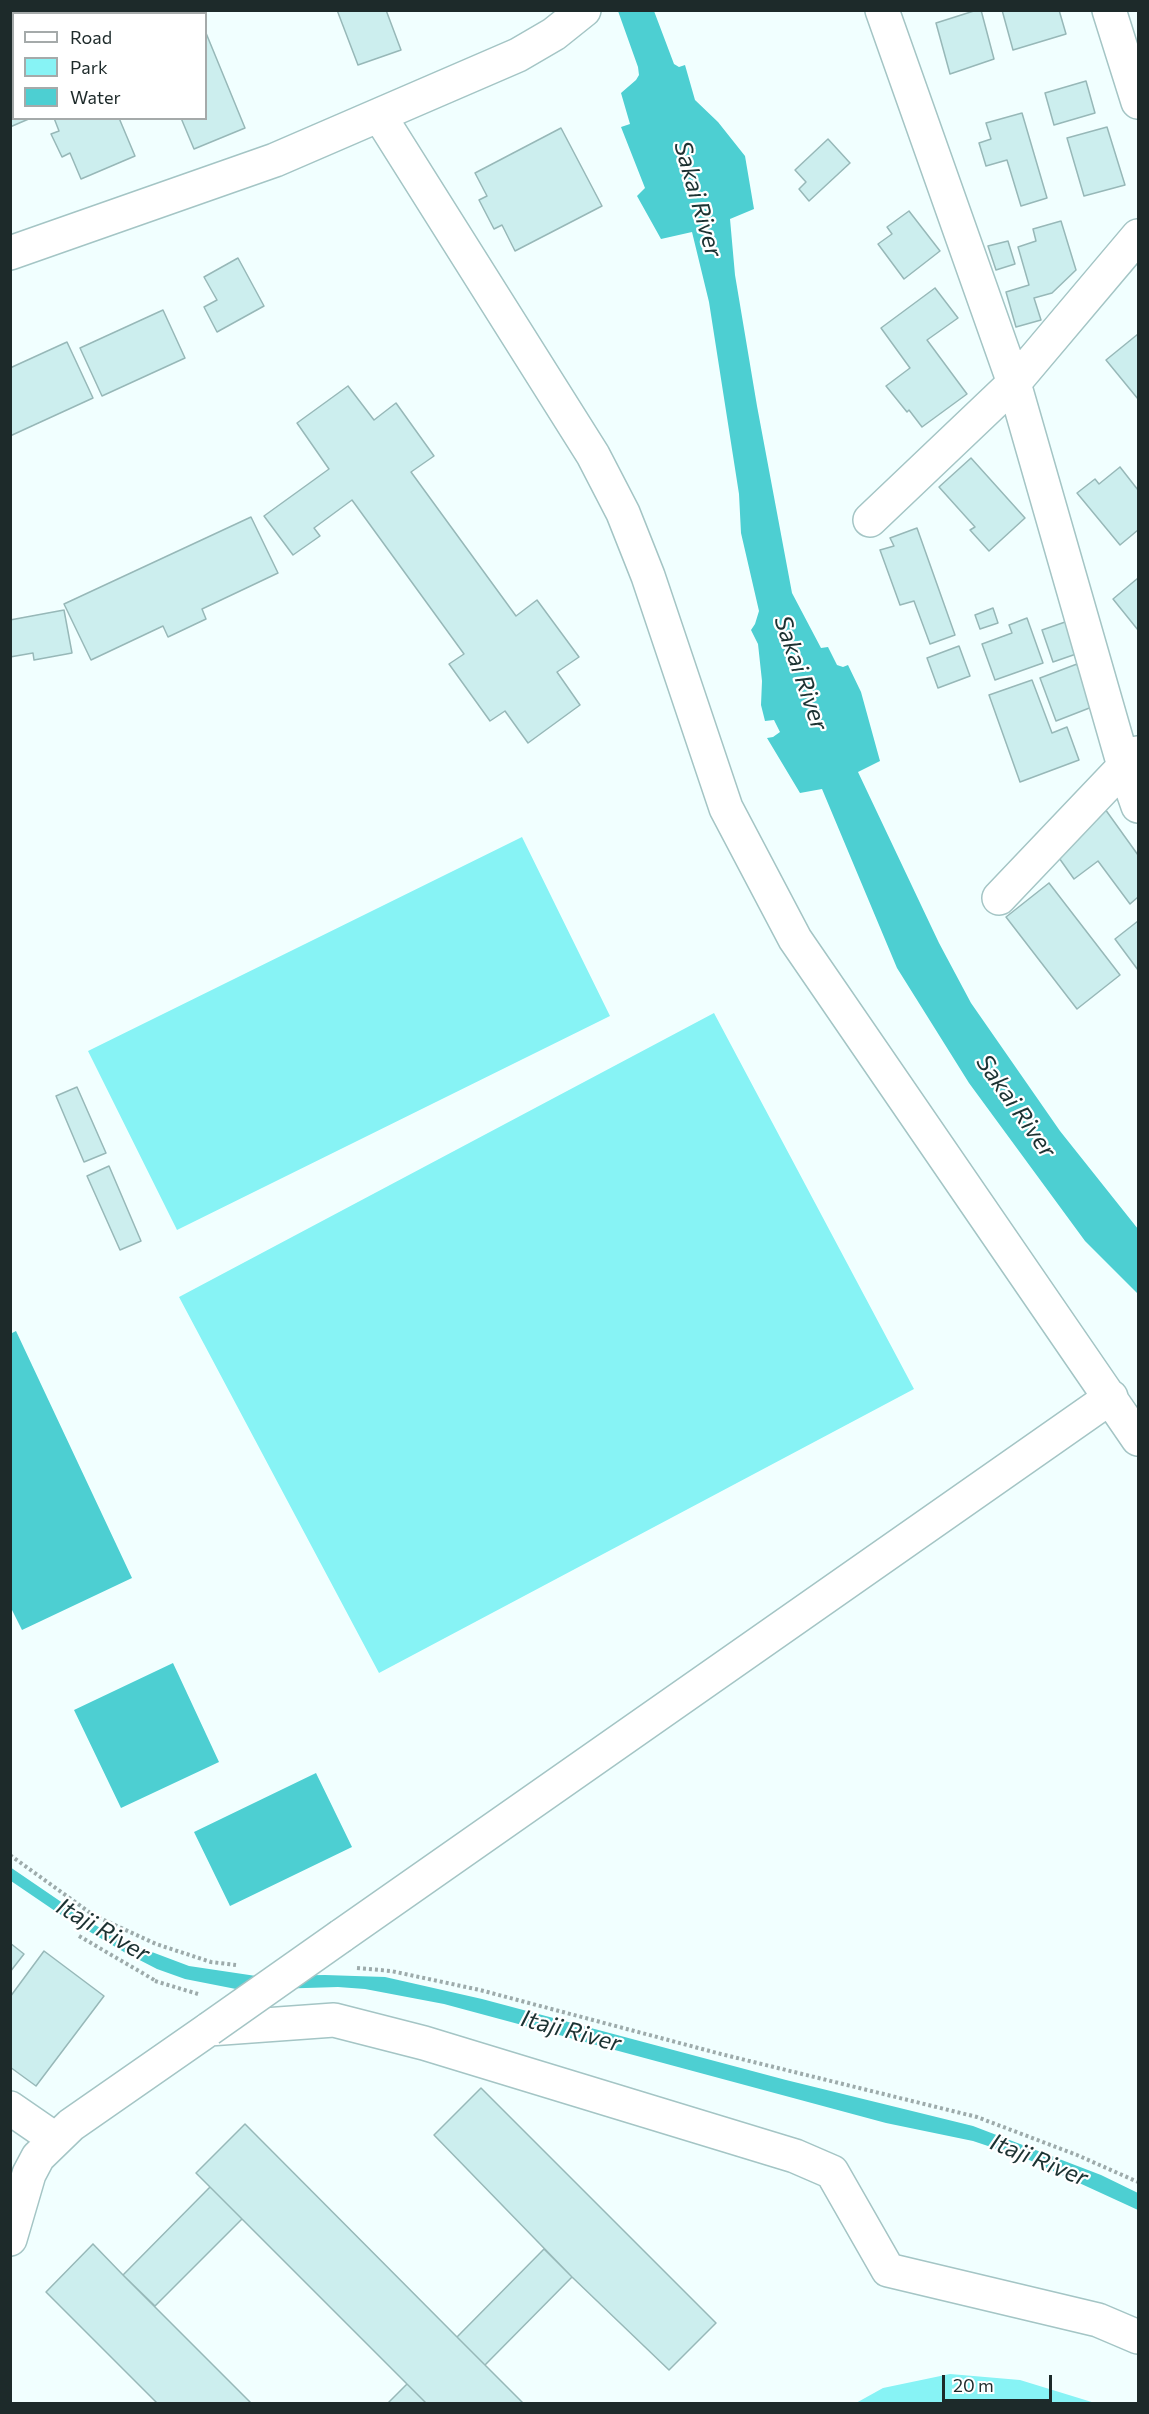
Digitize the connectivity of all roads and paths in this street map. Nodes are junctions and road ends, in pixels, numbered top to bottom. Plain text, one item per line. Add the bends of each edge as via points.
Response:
1 (584, 10) edge
2 (882, 10) edge
3 (1109, 10) edge
4 (1138, 102) edge
5 (379, 115) junction
6 (1138, 236) edge
7 (10, 253) edge
8 (1014, 383) junction
9 (870, 520) dead end
10 (1131, 759) edge
11 (1138, 806) edge
12 (999, 898) dead end
13 (1111, 1397) junction
14 (1138, 1439) edge
15 (10, 1855) edge
16 (79, 1936) dead end
17 (244, 1966) dead end
18 (351, 1968) dead end
19 (190, 2002) dead end
20 (209, 2029) junction
21 (10, 2108) edge
22 (55, 2139) junction
23 (1138, 2182) edge
24 (10, 2240) edge
25 (1138, 2337) edge

1 - 5 street via 518,55
2 - 8 street
3 - 4 street
5 - 7 street via 275,160
5 - 13 street via 593,454 623,513 726,808 795,939
6 - 8 street
8 - 9 street
8 - 10 street
10 - 11 street
10 - 12 street
13 - 14 street
13 - 20 street, bridge
15 - 17 path via 93,1915 156,1944 211,1962
16 - 19 path via 155,1981 191,1992
18 - 23 path via 391,1971 480,1990 977,2117
20 - 22 street
20 - 25 street via 334,2020 424,2043 795,2156 832,2172 888,2270 1098,2320
21 - 22 street
22 - 24 street via 29,2174

